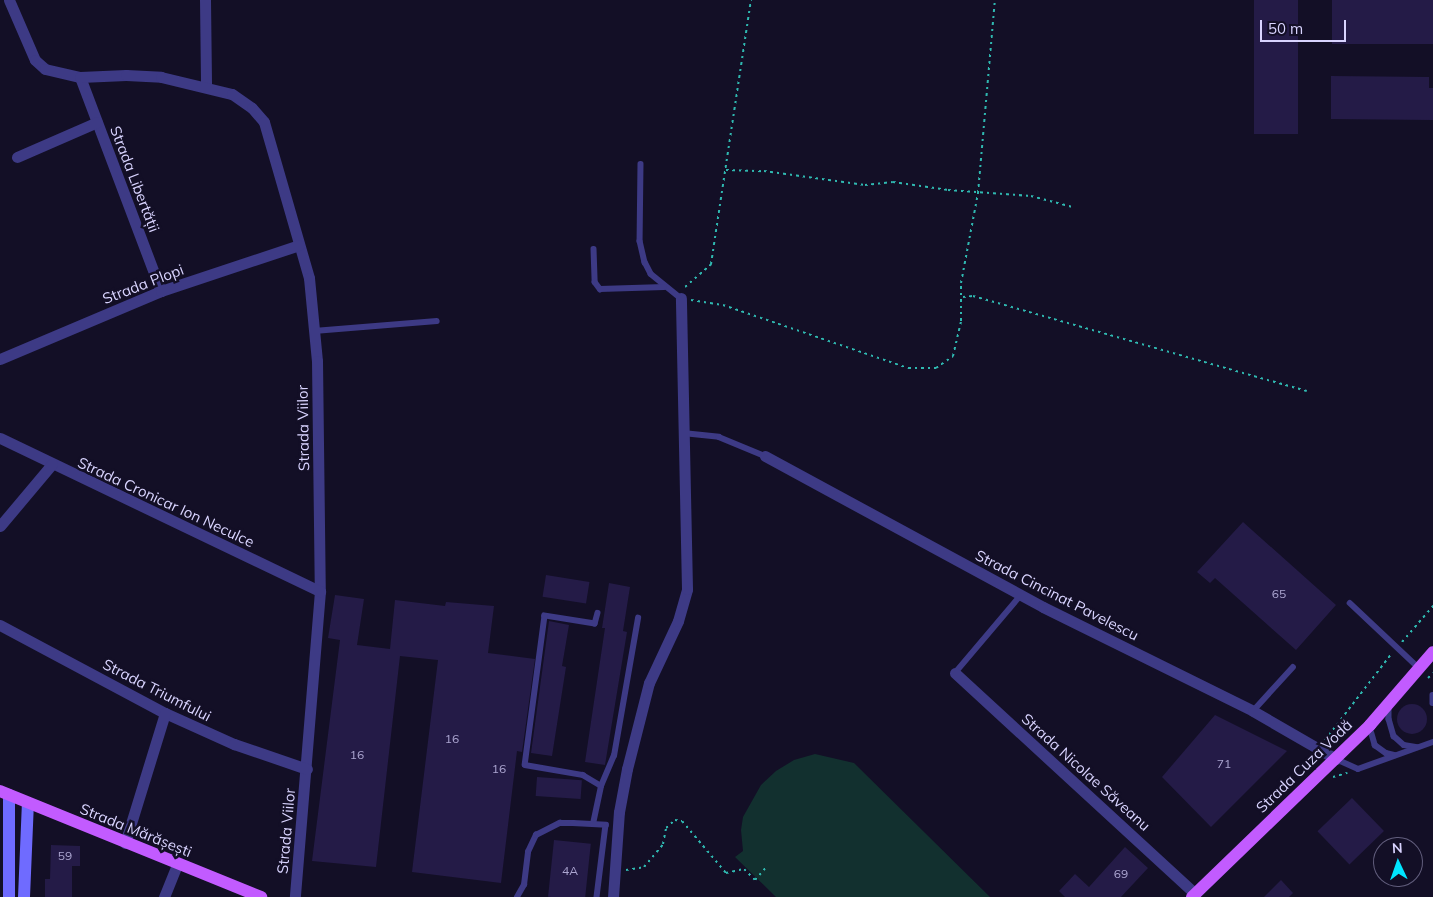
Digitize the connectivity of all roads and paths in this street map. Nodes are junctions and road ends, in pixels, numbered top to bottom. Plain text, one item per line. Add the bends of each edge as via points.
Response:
1 (10, 0) edge
2 (205, 0) edge
3 (751, 0) edge
4 (995, 0) edge
5 (80, 77) junction
6 (206, 87) junction
7 (97, 122) junction
8 (17, 157) dead end
9 (641, 164) dead end
10 (726, 170) junction
11 (978, 193) junction
12 (1073, 206) dead end
13 (300, 245) junction
14 (594, 249) dead end
15 (664, 286) junction
16 (161, 291) junction
17 (962, 297) junction
18 (681, 298) junction
19 (437, 321) dead end
20 (314, 331) junction
21 (0, 359) edge
22 (1307, 391) dead end
23 (683, 433) junction
24 (0, 438) edge
25 (764, 456) joint
26 (52, 464) junction
27 (0, 526) edge
28 (320, 592) junction
29 (1021, 595) junction
30 (1350, 603) dead end
31 (1433, 606) edge
32 (598, 612) dead end
33 (638, 618) dead end
34 (0, 625) edge
35 (1433, 644) edge
36 (1397, 647) junction
37 (1433, 652) edge
38 (1293, 667) dead end
39 (1419, 668) junction
40 (955, 673) joint
41 (1433, 695) edge
42 (1389, 703) junction
43 (1433, 704) edge
44 (1253, 711) junction
45 (165, 713) junction
46 (1370, 725) junction
47 (1433, 742) edge
48 (1419, 747) junction
49 (1319, 748) junction
50 (1395, 755) junction
51 (1336, 759) junction
52 (307, 769) junction
53 (1358, 769) junction
54 (1325, 770) junction
55 (601, 786) junction
56 (4, 793) edge
57 (28, 803) junction
58 (593, 824) junction
59 (612, 826) junction
60 (125, 843) junction
61 (177, 864) junction
62 (768, 866) dead end
63 (616, 871) junction
64 (1194, 896) edge
65 (9, 897) edge
66 (24, 897) edge
67 (164, 897) edge
68 (261, 897) edge
69 (295, 897) edge
70 (517, 897) edge
71 (597, 897) edge
72 (613, 897) edge

1 - 5 street via 35,60 45,69
2 - 6 street
3 - 10 path
4 - 11 path
5 - 6 street via 161,77
5 - 7 street, Strada Libertății
6 - 13 street, Strada Viilor via 232,94 252,108 264,122
7 - 8 street
7 - 16 street, Strada Libertății
9 - 15 lane via 640,241 645,262
10 - 11 path via 764,171 866,185 894,182
10 - 18 path via 711,264 686,285
11 - 12 path via 1031,196
11 - 17 path via 961,283
13 - 16 street, Strada Plopi
13 - 20 street, Strada Viilor via 309,278
14 - 15 lane via 595,282 600,289
15 - 18 lane
16 - 21 street, Strada Plopi
17 - 18 path via 961,321 953,356 936,368 908,368 723,305
17 - 22 path via 972,296
18 - 23 street
19 - 20 lane
20 - 28 street, Strada Viilor
23 - 25 lane via 719,437
23 - 59 street via 687,589 678,621 649,683
24 - 26 street, Strada Cronicar Ion Neculce
25 - 29 street, Strada Cincinat Pavelescu
26 - 27 street
26 - 28 street, Strada Cronicar Ion Neculce
28 - 52 street, Strada Viilor
29 - 40 lane
29 - 44 street, Strada Cincinat Pavelescu
30 - 36 lane
31 - 36 path
32 - 55 lane via 595,624 545,616 526,765 583,775
33 - 55 lane via 614,756
34 - 45 street, Strada Triumfului
35 - 39 main road
36 - 39 lane
36 - 49 path
37 - 39 main road, Strada Cuza Vodă
38 - 44 lane
39 - 42 main road, Strada Cuza Vodă
40 - 64 street, Strada Nicolae Săveanu
41 - 43 lane
42 - 46 main road, Strada Cuza Vodă
42 - 48 lane via 1394,736 1404,745
44 - 49 street, Strada Cincinat Pavelescu
45 - 52 street, Strada Triumfului via 234,744
45 - 60 street
46 - 50 lane via 1375,745
46 - 51 main road, Strada Cuza Vodă
47 - 48 lane
48 - 50 lane
49 - 51 street, Strada Cincinat Pavelescu
50 - 53 lane
51 - 53 lane
51 - 54 main road, Strada Cuza Vodă
52 - 69 street, Strada Viilor
53 - 54 path via 1334,778
54 - 64 main road, Strada Cuza Vodă
55 - 58 lane
56 - 57 main road, Strada Mărășești
56 - 65 main road
57 - 60 main road, Strada Mărășești
57 - 66 main road
58 - 59 lane
58 - 70 lane via 560,823 536,836 528,852 524,885
59 - 63 street
59 - 71 lane
60 - 61 main road, Strada Mărășești
61 - 67 street
61 - 68 main road, Strada Mărășești
62 - 63 path via 755,880 744,869 726,873 682,821 675,820 666,828 663,844 644,867
63 - 72 street

